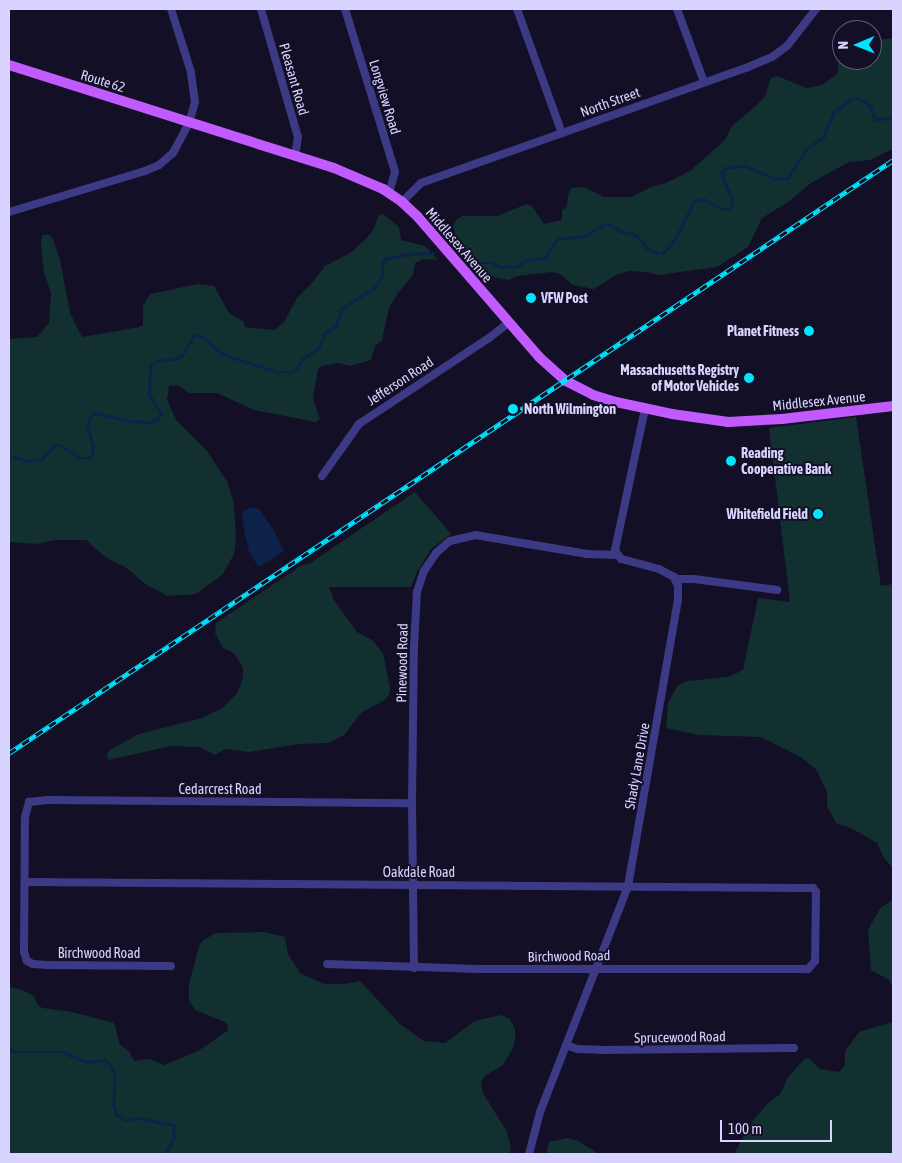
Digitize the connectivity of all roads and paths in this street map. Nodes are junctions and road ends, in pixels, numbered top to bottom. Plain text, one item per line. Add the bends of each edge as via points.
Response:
1 (171, 9) edge
2 (261, 9) edge
3 (346, 9) edge
4 (517, 9) edge
5 (677, 9) edge
6 (816, 9) edge
7 (9, 65) edge
8 (704, 82) junction
9 (190, 123) junction
10 (562, 133) junction
11 (295, 156) junction
12 (389, 193) junction
13 (402, 202) junction
14 (9, 212) edge
15 (508, 322) junction
16 (893, 406) edge
17 (645, 409) junction
18 (322, 476) dead end
19 (617, 555) junction
20 (676, 579) junction
21 (777, 590) dead end
22 (412, 802) junction
23 (25, 882) junction
24 (412, 884) junction
25 (628, 886) junction
26 (327, 964) dead end
27 (172, 966) dead end
28 (414, 968) junction
29 (811, 968) joint
30 (596, 969) junction
31 (566, 1045) junction
32 (794, 1048) dead end
33 (529, 1154) edge

1 - 9 street via 195,92 196,102
2 - 11 street, Pleasant Road via 298,137
3 - 12 street, Longview Road via 395,172
4 - 10 street
5 - 8 street
6 - 8 street, North Street via 780,51 755,64
7 - 9 main road, Route 62
8 - 10 street, North Street
9 - 11 main road, Middlesex Avenue
9 - 14 street via 173,153 159,165
10 - 13 street, North Street via 421,183
11 - 12 main road, Middlesex Avenue via 348,172
12 - 13 main road, Middlesex Avenue
13 - 15 main road, Middlesex Avenue
15 - 17 main road, Middlesex Avenue via 539,357 572,385 604,399
15 - 18 street, Jefferson Road via 359,424
16 - 17 main road, Middlesex Avenue via 745,422 705,420
17 - 19 street via 615,544
19 - 20 street via 666,572
19 - 22 street, Pinewood Road via 587,554 475,535 456,538 436,553 421,578 416,602
20 - 21 street
20 - 25 street, Shady Lane Drive via 678,600
22 - 23 street, Cedarcrest Road via 28,802
22 - 24 street, Pinewood Road
23 - 24 street, Oakdale Road
23 - 27 street, Birchwood Road via 24,952 27,961 47,965
24 - 25 street, Oakdale Road
24 - 28 street, Pinewood Road
25 - 29 street, Oakdale Road via 813,888 816,894 815,956
25 - 30 street, Shady Lane Drive
26 - 28 street, Birchwood Road
28 - 30 street, Birchwood Road
29 - 30 street, Birchwood Road
30 - 31 street, Shady Lane Drive
31 - 32 street, Sprucewood Road via 600,1050
31 - 33 street, Shady Lane Drive via 538,1118

